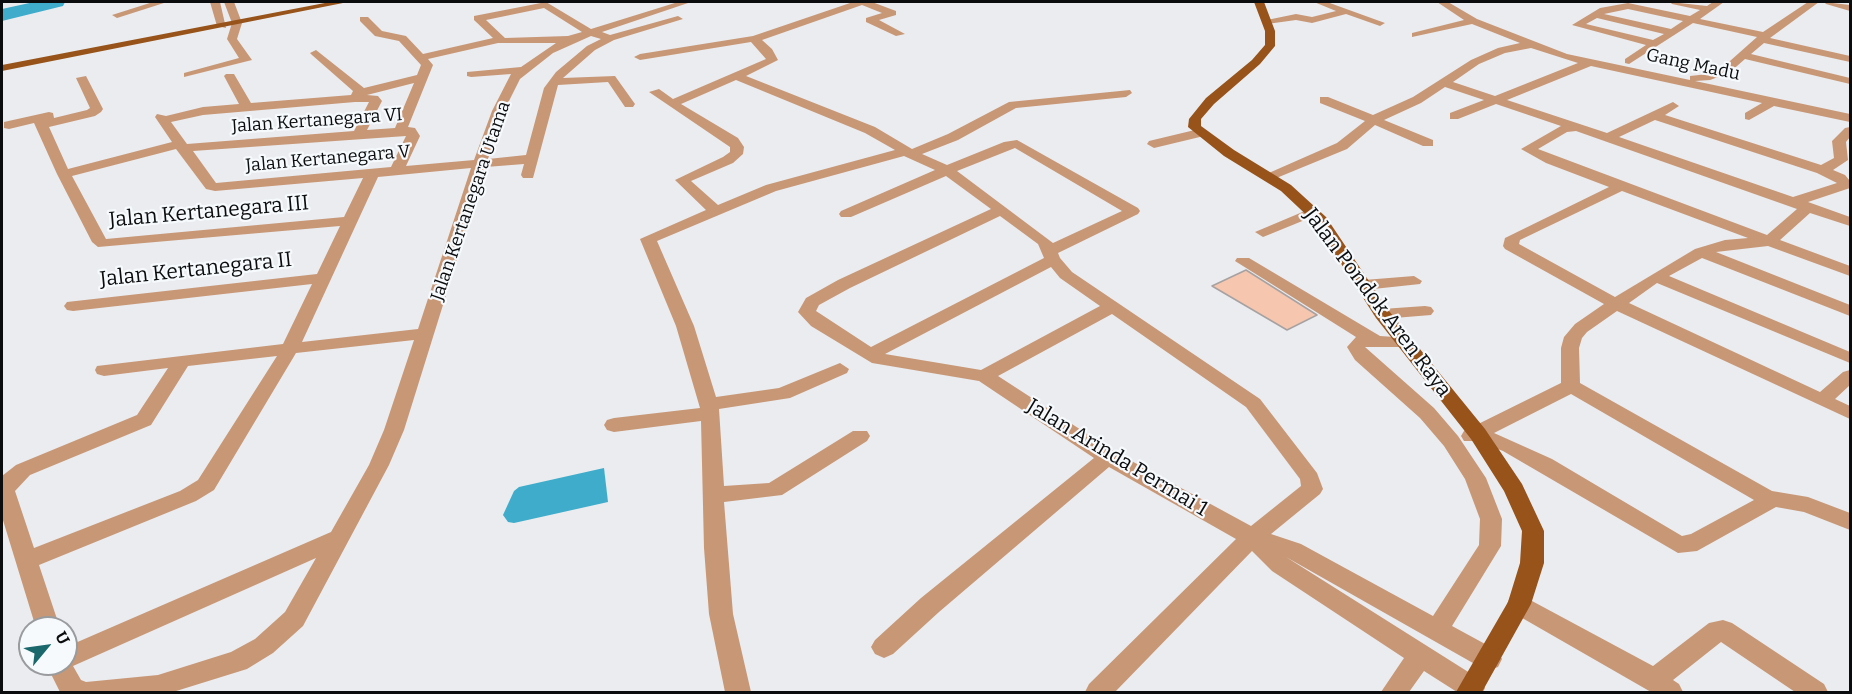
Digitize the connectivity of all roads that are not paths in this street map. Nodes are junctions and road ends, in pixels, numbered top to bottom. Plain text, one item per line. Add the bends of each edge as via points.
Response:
1 (162, 2) edge
2 (215, 2) edge
3 (229, 2) edge
4 (239, 2) edge
5 (343, 2) edge
6 (686, 2) edge
7 (863, 2) edge
8 (1259, 2) edge
9 (1319, 2) edge
10 (1442, 2) edge
11 (1675, 2) edge
12 (1719, 2) edge
13 (1814, 2) edge
14 (1829, 2) edge
15 (1851, 8) edge
16 (1708, 9) junction
17 (1347, 11) junction
18 (1594, 14) junction
19 (117, 15) dead end
20 (364, 19) dead end
21 (678, 19) dead end
22 (1691, 20) junction
23 (1267, 21) junction
24 (1473, 21) junction
25 (242, 22) junction
26 (1380, 23) dead end
27 (222, 26) junction
28 (589, 32) junction
29 (1671, 32) junction
30 (900, 34) dead end
31 (1416, 35) dead end
32 (610, 38) junction
33 (1763, 38) junction
34 (571, 39) junction
35 (754, 39) junction
36 (500, 40) junction
37 (1655, 44) junction
38 (1529, 45) junction
39 (1516, 48) junction
40 (316, 53) dead end
41 (1742, 55) junction
42 (1848, 55) edge
43 (422, 57) junction
44 (640, 57) dead end
45 (1623, 61) junction
46 (1592, 62) junction
47 (2, 68) edge
48 (522, 70) junction
49 (471, 74) dead end
50 (188, 75) dead end
51 (230, 76) dead end
52 (737, 76) junction
53 (422, 77) junction
54 (82, 78) dead end
55 (1851, 81) edge
56 (554, 82) junction
57 (1445, 83) junction
58 (656, 92) dead end
59 (1126, 93) dead end
60 (357, 95) junction
61 (1497, 99) junction
62 (1324, 100) dead end
63 (1773, 101) junction
64 (629, 104) dead end
65 (672, 104) junction
66 (1673, 106) dead end
67 (246, 107) junction
68 (1653, 115) junction
69 (1454, 116) dead end
70 (1749, 116) dead end
71 (1851, 118) edge
72 (1373, 120) junction
73 (40, 122) junction
74 (9, 125) dead end
75 (1577, 127) junction
76 (400, 130) junction
77 (1851, 131) edge
78 (1199, 133) junction
79 (359, 134) junction
80 (1609, 137) junction
81 (1428, 143) dead end
82 (1154, 144) dead end
83 (181, 146) junction
84 (909, 152) junction
85 (532, 159) junction
86 (480, 164) junction
87 (947, 170) junction
88 (1822, 170) junction
89 (396, 172) junction
90 (64, 174) junction
91 (372, 174) junction
92 (528, 175) dead end
93 (1269, 176) junction
94 (1622, 186) junction
95 (1801, 205) junction
96 (715, 210) junction
97 (1001, 210) junction
98 (1312, 212) junction
99 (846, 214) dead end
100 (350, 221) junction
101 (1851, 222) edge
102 (1263, 232) dead end
103 (1769, 241) junction
104 (1701, 252) junction
105 (1051, 256) junction
106 (1243, 261) dead end
107 (1851, 271) edge
108 (1656, 277) junction
109 (323, 279) junction
110 (1414, 281) dead end
111 (1364, 285) junction
112 (1614, 303) junction
113 (74, 306) dead end
114 (1110, 308) junction
115 (1851, 310) edge
116 (1425, 311) dead end
117 (1382, 314) junction
118 (427, 333) junction
119 (1374, 340) junction
120 (1403, 342) junction
121 (290, 349) junction
122 (870, 355) junction
123 (1851, 358) edge
124 (181, 362) junction
125 (840, 369) dead end
126 (104, 370) dead end
127 (984, 376) junction
128 (1851, 376) edge
129 (1571, 386) junction
130 (1822, 400) junction
131 (710, 409) junction
132 (1851, 413) edge
133 (614, 425) dead end
134 (1478, 434) junction
135 (860, 436) dead end
136 (1451, 441) junction
137 (1108, 458) junction
138 (713, 495) junction
139 (1767, 498) junction
140 (1851, 522) edge
141 (1252, 537) junction
142 (339, 538) junction
143 (27, 560) junction
144 (1519, 604) junction
145 (44, 616) edge
146 (1437, 630) junction
147 (884, 647) dead end
148 (78, 653) edge
149 (1420, 656) junction
150 (1489, 659) junction
151 (65, 676) edge
152 (1662, 686) edge
153 (145, 690) edge
154 (1470, 690) edge
155 (82, 693) edge
156 (90, 693) edge
157 (738, 693) edge
158 (1098, 693) edge
159 (1394, 693) edge
160 (1815, 693) edge

1 - 19 street
2 - 27 street
3 - 25 street
4 - 25 street
5 - 25 main road
6 - 28 street, Jalan Kertanegara Utama via 647,9
7 - 30 street via 892,13 870,20
7 - 35 street
8 - 23 main road
9 - 17 street
10 - 24 street, Gang Madu
11 - 16 street
12 - 16 street
13 - 33 street
14 - 15 street
16 - 22 street
17 - 23 street via 1312,20 1296,16
17 - 26 street
18 - 22 street via 1628,6
18 - 29 street
18 - 37 street via 1577,25
20 - 43 street via 379,34 402,38
21 - 32 street
22 - 29 street
22 - 33 street
23 - 78 main road via 1270,46 1266,54 1199,113 1194,127
24 - 31 street
24 - 38 street, Gang Madu
25 - 27 main road
25 - 50 street via 232,39 246,60
27 - 47 main road
28 - 32 street
28 - 34 street, Jalan Kertanegara Utama
28 - 36 street via 549,6 538,5 478,18
29 - 37 street
32 - 56 street via 574,60
33 - 41 street
33 - 42 street
34 - 36 street
34 - 48 street, Jalan Kertanegara Utama
35 - 44 street
35 - 52 street via 772,60
36 - 43 street
37 - 45 street
38 - 39 street
38 - 46 street, Gang Madu
39 - 46 street
39 - 57 street via 1475,62
40 - 60 street
41 - 45 street via 1725,71 1706,78 1683,77
41 - 55 street
43 - 53 street via 427,64
45 - 46 street
46 - 61 street
46 - 63 street, Gang Madu
48 - 49 street
48 - 86 street, Jalan Kertanegara Utama via 498,111
51 - 67 street
52 - 65 street
52 - 84 street via 870,130
53 - 60 street
53 - 76 street
54 - 73 street via 95,106
56 - 64 street via 611,78
56 - 85 street
57 - 61 street
57 - 72 street
58 - 65 street
59 - 84 street via 1013,105 953,137
60 - 67 street
60 - 79 street via 376,100
61 - 69 street
61 - 75 street
62 - 72 street
63 - 70 street
63 - 71 street, Gang Madu
65 - 96 street via 737,147 736,154 728,160 682,180
66 - 68 street
67 - 83 street, Jalan Kertanegara V via 163,119
68 - 80 street
68 - 88 street
72 - 81 street
72 - 93 street via 1342,146
73 - 74 street
73 - 90 street, Jalan Kertanegara III
75 - 80 street
75 - 94 street via 1564,129 1528,149
76 - 79 street, Jalan Kertanegara VI
76 - 89 street, Jalan Kertanegara VI via 410,131 413,136
77 - 88 street via 1839,141 1841,160
78 - 82 street
78 - 93 main road, Jalan Pondok Aren Raya
79 - 83 street, Jalan Kertanegara VI
80 - 95 street
83 - 90 street, Jalan Kertanegara VI
83 - 91 street, Jalan Kertanegara V via 215,187
84 - 87 street
84 - 96 street via 771,188
85 - 86 street, Jalan Kertanegara V
85 - 92 street
86 - 89 street, Jalan Kertanegara V
86 - 118 street, Jalan Kertanegara Utama
87 - 97 street
87 - 99 street
87 - 105 street via 1017,144 1133,211
88 - 95 street via 1846,185
89 - 91 street, Jalan Kertanegara V
90 - 100 street, Jalan Kertanegara III via 100,242 108,244
91 - 100 street
93 - 98 main road, Jalan Pondok Aren Raya
94 - 103 street
94 - 112 street via 1510,242 1519,253
95 - 101 street
95 - 103 street
96 - 131 street via 648,239 685,326
97 - 105 street via 1045,242
97 - 122 street, Jalan Arinda Permai 1 via 844,284 808,306 810,317
98 - 102 street
98 - 111 main road, Jalan Pondok Aren Raya
100 - 109 street
103 - 104 street via 1725,245
103 - 107 street
104 - 108 street
104 - 115 street
105 - 114 street via 1065,275
105 - 122 street
106 - 119 street
108 - 112 street
108 - 123 street
109 - 113 street, Jalan Kertanegara II
109 - 121 street
110 - 111 street
111 - 117 main road, Jalan Pondok Aren Raya
112 - 129 street via 1573,337
112 - 130 street
114 - 127 street
114 - 141 street via 1253,403 1310,478 1312,489
116 - 117 street
117 - 120 main road, Jalan Pondok Aren Raya
118 - 121 street
118 - 142 street, Jalan Kertanegara Utama via 380,465
119 - 120 street
119 - 136 street via 1361,341 1356,347 1361,356 1427,413
120 - 134 main road, Jalan Pondok Aren Raya
121 - 124 street
121 - 143 street via 206,485
122 - 127 street, Jalan Arinda Permai 1 via 890,362
124 - 126 street
124 - 143 street via 144,420 23,470 6,484 4,491
125 - 131 street via 783,394
127 - 137 street, Jalan Arinda Permai 1
128 - 130 street
129 - 134 street
129 - 139 street
130 - 132 street
131 - 133 street
131 - 138 street
134 - 136 street
134 - 139 street via 1545,464 1678,544 1689,545 1699,540 1768,502
134 - 144 main road, Jalan Pondok Aren Raya via 1514,489 1533,531 1532,563
135 - 138 street via 774,490
136 - 146 street via 1475,478 1491,519 1490,546
137 - 141 street, Jalan Arinda Permai 1
137 - 147 street via 930,604
138 - 157 street via 721,614
139 - 140 street via 1808,505
141 - 146 street, Jalan Arinda Permai 1 via 1293,550
141 - 149 street, Jalan Arinda Permai 1 via 1280,565
141 - 158 street
142 - 148 street
142 - 153 street, Jalan Kertanegara Utama via 294,619 264,646 238,661
143 - 145 street
144 - 150 main road, Jalan Pondok Aren Raya
144 - 152 street
146 - 150 street, Jalan Arinda Permai 1
149 - 154 street, Jalan Arinda Permai 1
149 - 159 street
150 - 154 main road, Jalan Pondok Aren Raya
151 - 155 street via 73,691
152 - 160 street via 1718,630 1724,630
153 - 156 street, Jalan Kertanegara Utama

